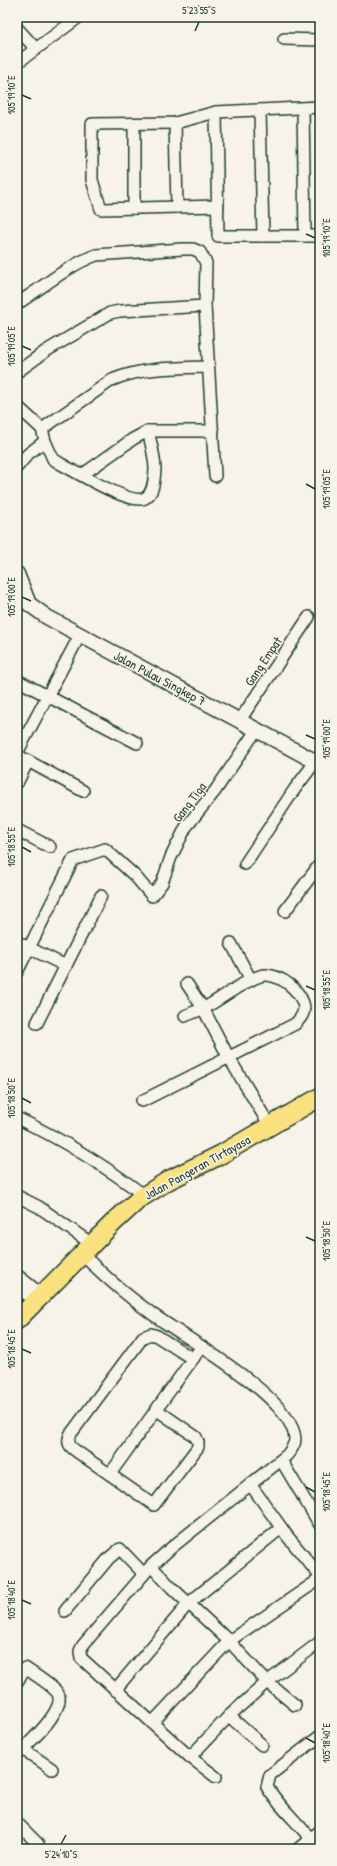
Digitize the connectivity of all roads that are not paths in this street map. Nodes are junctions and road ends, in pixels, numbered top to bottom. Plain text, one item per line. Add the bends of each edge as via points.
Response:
1 (79, 17) edge
2 (17, 28) edge
3 (284, 39) dead end
4 (320, 40) edge
5 (36, 49) junction
6 (17, 63) edge
7 (320, 107) edge
8 (303, 108) junction
9 (260, 110) junction
10 (216, 112) junction
11 (176, 123) junction
12 (134, 124) junction
13 (218, 206) junction
14 (177, 207) junction
15 (134, 208) junction
16 (263, 236) junction
17 (305, 236) junction
18 (320, 236) edge
19 (17, 304) edge
20 (204, 306) junction
21 (208, 367) junction
22 (17, 372) edge
23 (17, 406) edge
24 (42, 429) junction
25 (148, 430) junction
26 (214, 431) junction
27 (45, 441) junction
28 (17, 467) edge
29 (82, 475) junction
30 (216, 476) dead end
31 (17, 574) edge
32 (309, 617) dead end
33 (80, 635) junction
34 (17, 680) edge
35 (47, 695) junction
36 (240, 720) junction
37 (257, 729) junction
38 (137, 742) dead end
39 (17, 754) edge
40 (28, 762) junction
41 (318, 762) edge
42 (17, 783) edge
43 (83, 791) dead end
44 (17, 830) edge
45 (50, 847) dead end
46 (245, 864) dead end
47 (320, 864) edge
48 (101, 896) dead end
49 (285, 912) dead end
50 (17, 942) edge
51 (231, 943) dead end
52 (29, 948) junction
53 (66, 966) junction
54 (17, 972) edge
55 (251, 980) junction
56 (187, 984) dead end
57 (203, 1008) junction
58 (184, 1016) dead end
59 (37, 1023) dead end
60 (229, 1058) junction
61 (320, 1097) edge
62 (142, 1101) dead end
63 (17, 1118) edge
64 (270, 1126) junction
65 (17, 1196) edge
66 (145, 1196) junction
67 (87, 1249) junction
68 (17, 1275) edge
69 (17, 1287) edge
70 (38, 1298) junction
71 (17, 1320) edge
72 (201, 1346) junction
73 (193, 1359) junction
74 (157, 1410) junction
75 (281, 1460) junction
76 (110, 1474) junction
77 (250, 1484) junction
78 (320, 1526) edge
79 (281, 1528) junction
80 (147, 1570) junction
81 (320, 1578) edge
82 (189, 1603) junction
83 (65, 1611) dead end
84 (229, 1641) junction
85 (320, 1642) edge
86 (17, 1682) edge
87 (267, 1682) junction
88 (115, 1690) junction
89 (294, 1705) dead end
90 (229, 1716) junction
91 (152, 1723) junction
92 (320, 1736) edge
93 (262, 1745) dead end
94 (20, 1747) edge
95 (190, 1757) junction
96 (52, 1768) dead end
97 (216, 1777) dead end
98 (17, 1823) edge
99 (316, 1835) edge
100 (38, 1844) dead end
101 (298, 1849) edge
102 (318, 1849) edge

1 - 5 street
2 - 5 street
3 - 4 street
5 - 6 street
7 - 8 street
8 - 9 street
8 - 17 street
9 - 10 street
9 - 16 street
10 - 11 street
10 - 13 street
11 - 12 street
11 - 14 street
12 - 15 street
12 - 15 street via 92,124 92,180 101,208
13 - 14 street
13 - 16 street via 218,236
14 - 15 street
16 - 17 street
17 - 18 street
19 - 20 street via 58,274 96,255 182,249 193,250 204,257
20 - 21 street
20 - 22 street via 110,313 46,351
21 - 24 street via 146,370 123,375
21 - 26 street
23 - 24 street
24 - 27 street
25 - 26 street
25 - 29 street
25 - 29 street via 155,468 150,494 144,499 133,500
26 - 30 street
27 - 28 street via 28,454
27 - 29 street via 53,459
31 - 33 street, Jalan Pulau Singkep 7 via 30,604 47,618
32 - 36 street, Gang Empat
33 - 35 street
33 - 36 street, Jalan Pulau Singkep 7
34 - 35 street
35 - 38 street
35 - 39 street
36 - 37 street, Jalan Pulau Singkep 7
37 - 41 street, Jalan Pulau Singkep 7
37 - 52 street, Gang Tiga via 215,791 186,827 162,883 152,896 135,876 105,849 73,860
39 - 40 street
40 - 42 street
40 - 43 street
41 - 46 street via 294,790
44 - 45 street
47 - 49 street
48 - 53 street
50 - 52 street
51 - 55 street
52 - 53 street
52 - 54 street
53 - 59 street
55 - 57 street
55 - 60 street via 265,975 280,979 293,987 303,1002 304,1010 301,1019 295,1024
56 - 57 street
57 - 58 street
57 - 60 street
60 - 62 street
60 - 64 street
61 - 64 main road, Jalan Pangeran Tirtayasa
63 - 66 street via 72,1146
64 - 66 main road, Jalan Pangeran Tirtayasa via 169,1180
65 - 67 street via 39,1207
66 - 67 main road, Jalan Pangeran Tirtayasa via 112,1223
67 - 70 main road, Jalan Pangeran Tirtayasa
67 - 72 street via 122,1293
68 - 70 street
69 - 70 street
70 - 71 main road, Jalan Pangeran Tirtayasa
72 - 73 street
72 - 75 street via 253,1383 282,1412 295,1438 292,1449
73 - 74 street
73 - 76 street via 157,1336 151,1334 143,1337 70,1435 70,1447
74 - 76 street
74 - 76 street via 196,1437 198,1447 154,1505
75 - 77 street
75 - 78 street
77 - 79 street
77 - 80 street
79 - 81 street
79 - 82 street
80 - 82 street
80 - 83 street via 120,1549 109,1558
80 - 88 street via 83,1644 80,1651 81,1658
81 - 84 street
82 - 84 street
82 - 88 street
84 - 87 street
84 - 91 street
85 - 87 street
86 - 94 street via 25,1668 57,1691 59,1698 50,1720
87 - 89 street
87 - 90 street
88 - 91 street
90 - 93 street
90 - 95 street
91 - 95 street
92 - 99 street via 270,1775 267,1781 267,1787 275,1801
94 - 96 street
95 - 97 street
98 - 100 street
99 - 101 street
99 - 102 street

